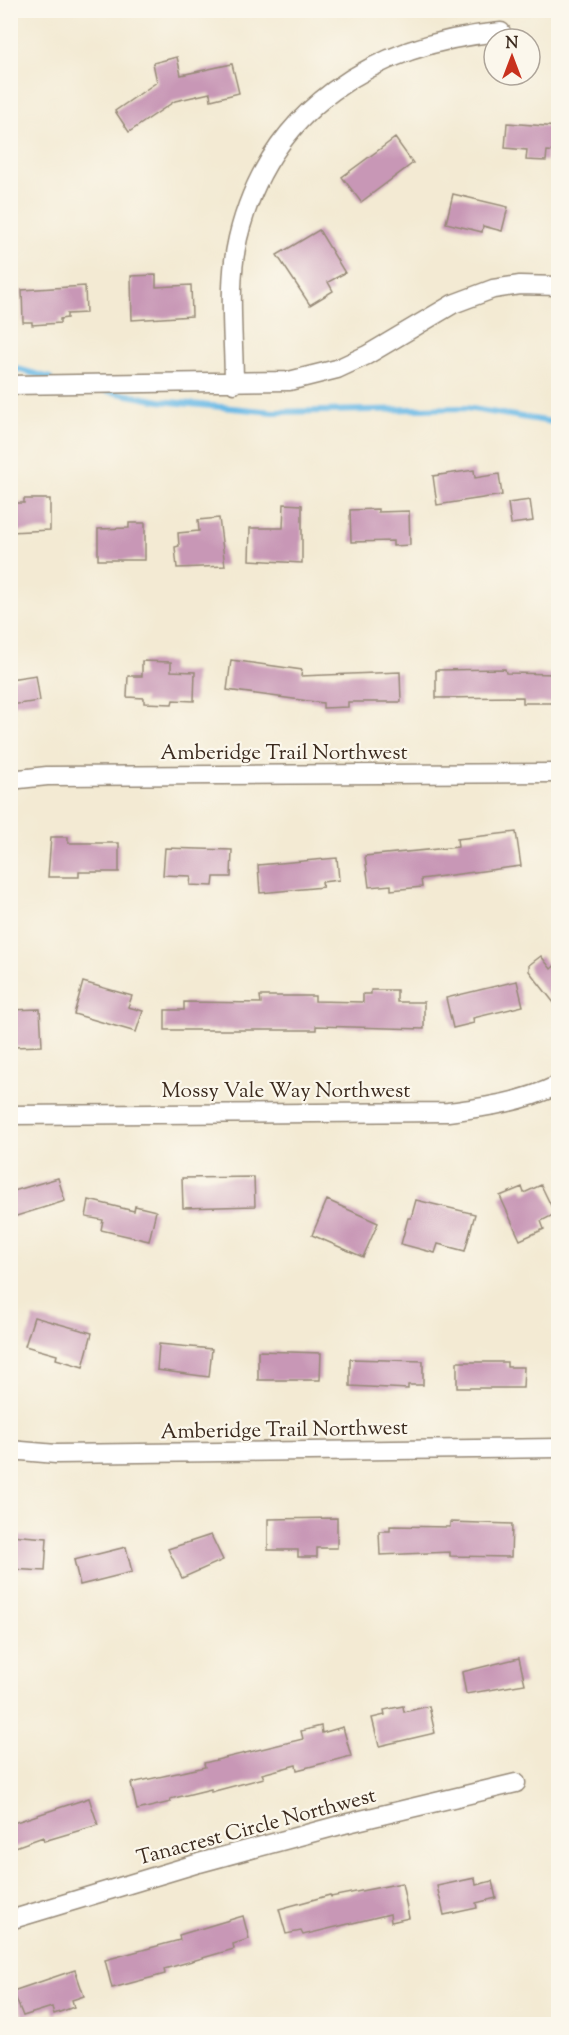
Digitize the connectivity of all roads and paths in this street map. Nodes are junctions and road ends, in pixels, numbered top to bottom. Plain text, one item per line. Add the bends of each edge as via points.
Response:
1 (482, 35) edge
2 (558, 286) edge
3 (234, 384) junction
4 (10, 385) edge
5 (558, 773) edge
6 (10, 780) edge
7 (558, 1085) edge
8 (10, 1115) edge
9 (558, 1448) edge
10 (10, 1450) edge
11 (516, 1783) dead end
12 (10, 1920) edge

1 - 3 street via 422,45 368,67 320,100 276,147 252,189 237,240 233,276
2 - 3 street via 493,289 453,304 337,369 289,381
3 - 4 street
5 - 6 street, Amberidge Trail Northwest via 47,776
7 - 8 street, Mossy Vale Way Northwest via 498,1106 448,1112
9 - 10 street, Amberidge Trail Northwest via 56,1455
11 - 12 street, Tanacrest Circle Northwest via 199,1863

